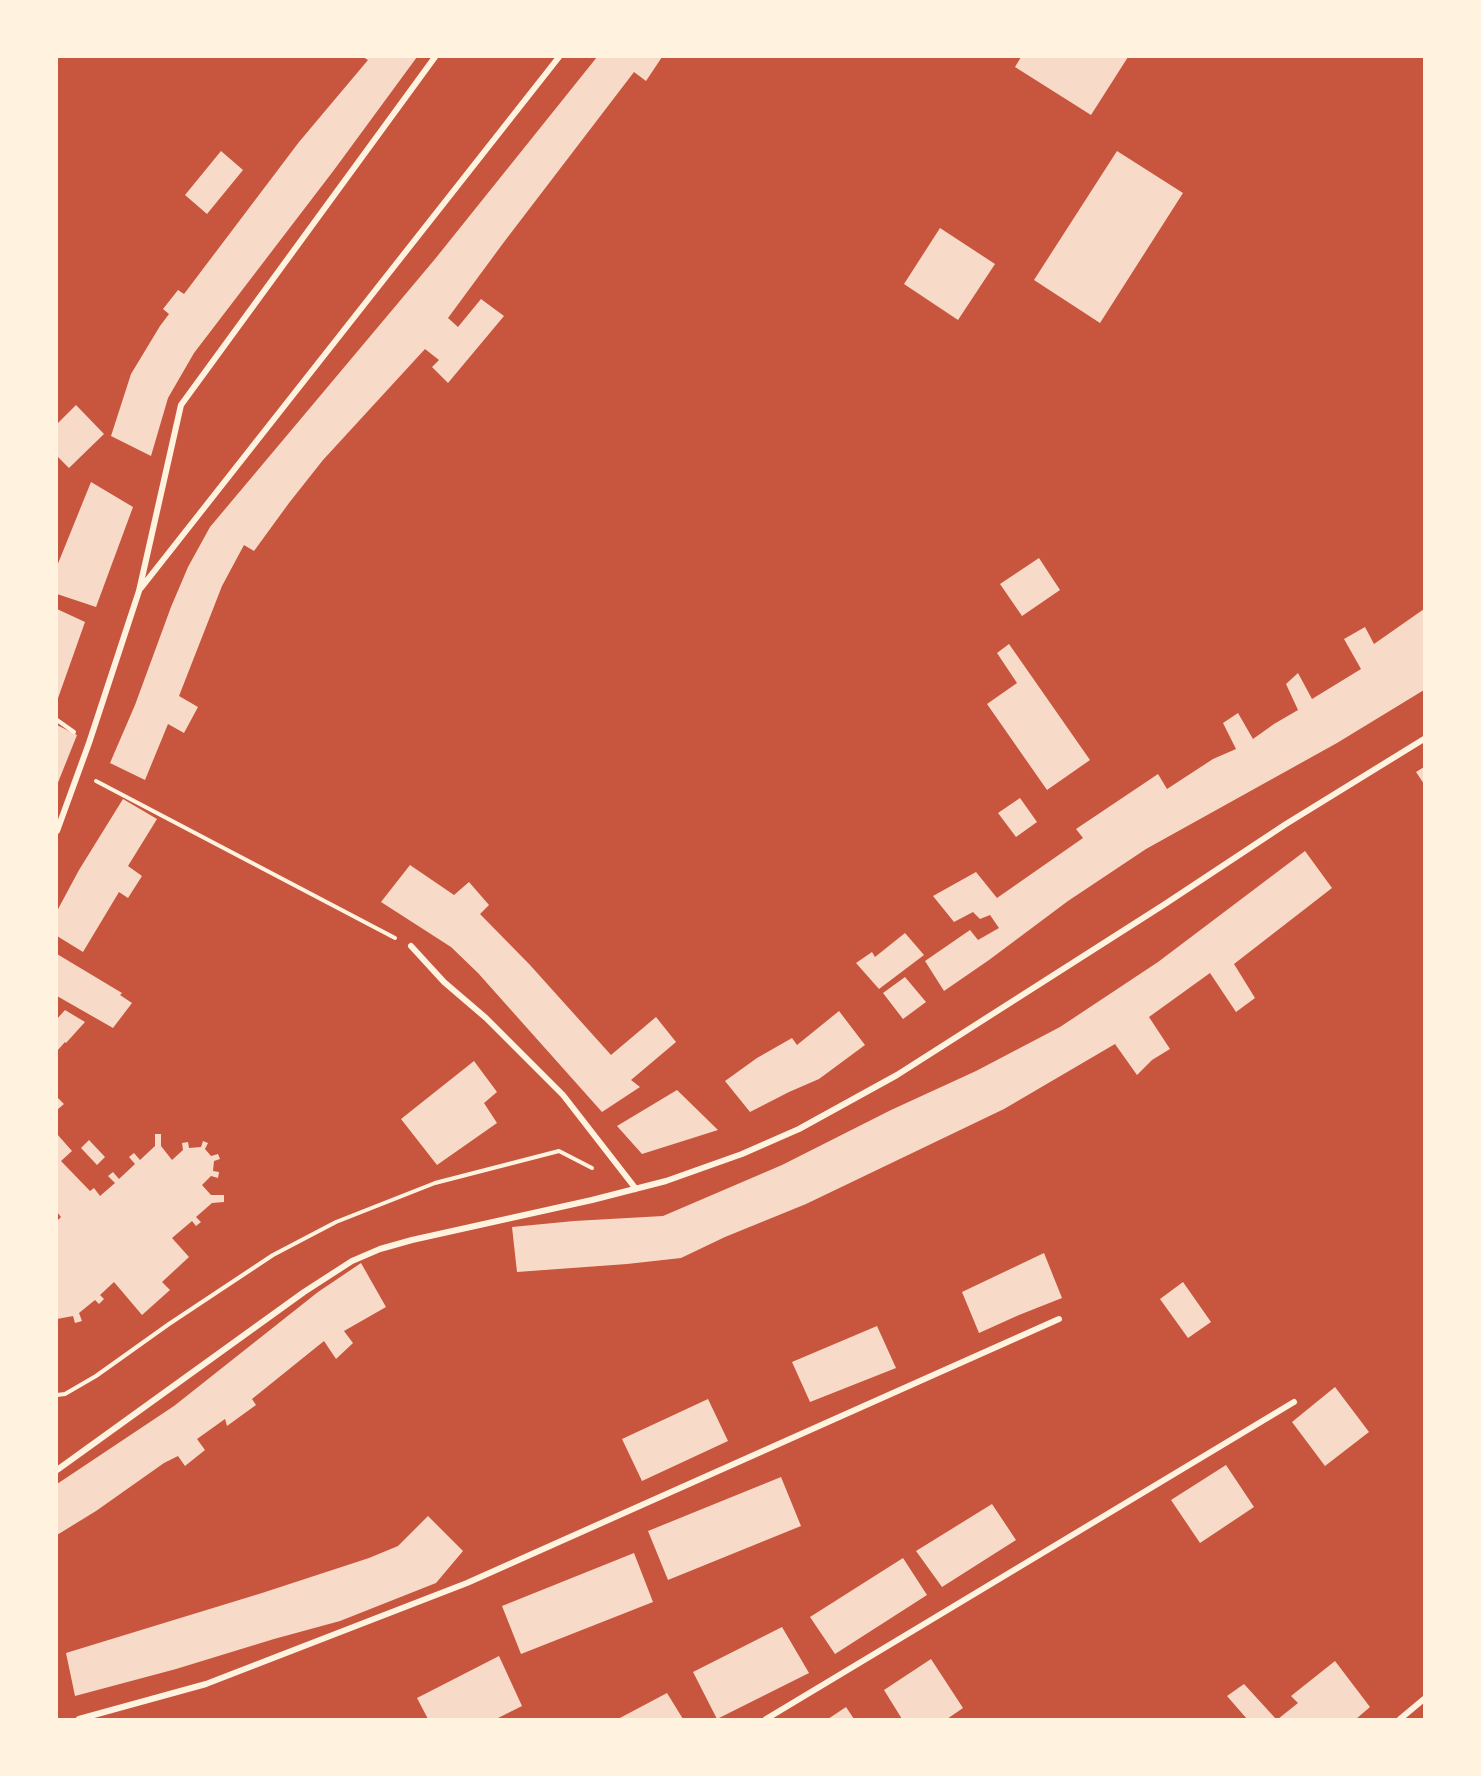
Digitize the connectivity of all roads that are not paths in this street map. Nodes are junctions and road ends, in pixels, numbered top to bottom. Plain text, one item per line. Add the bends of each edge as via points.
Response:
1 (435, 57) edge
2 (559, 57) edge
3 (139, 591) junction
4 (1424, 739) edge
5 (57, 831) edge
6 (411, 946) road end
7 (636, 1189) junction
8 (1059, 1319) dead end
9 (1294, 1402) dead end
10 (57, 1470) edge
11 (1424, 1699) edge
12 (777, 1717) edge
13 (79, 1719) edge
14 (766, 1719) edge
15 (1400, 1719) edge

1 - 3 street via 181,405
2 - 3 street
3 - 5 street
4 - 7 street via 897,1075 799,1129 742,1154
6 - 7 street via 562,1095
7 - 10 street via 412,1240 352,1261
8 - 13 street via 467,1583 206,1684
9 - 12 street
11 - 15 street
12 - 14 street

